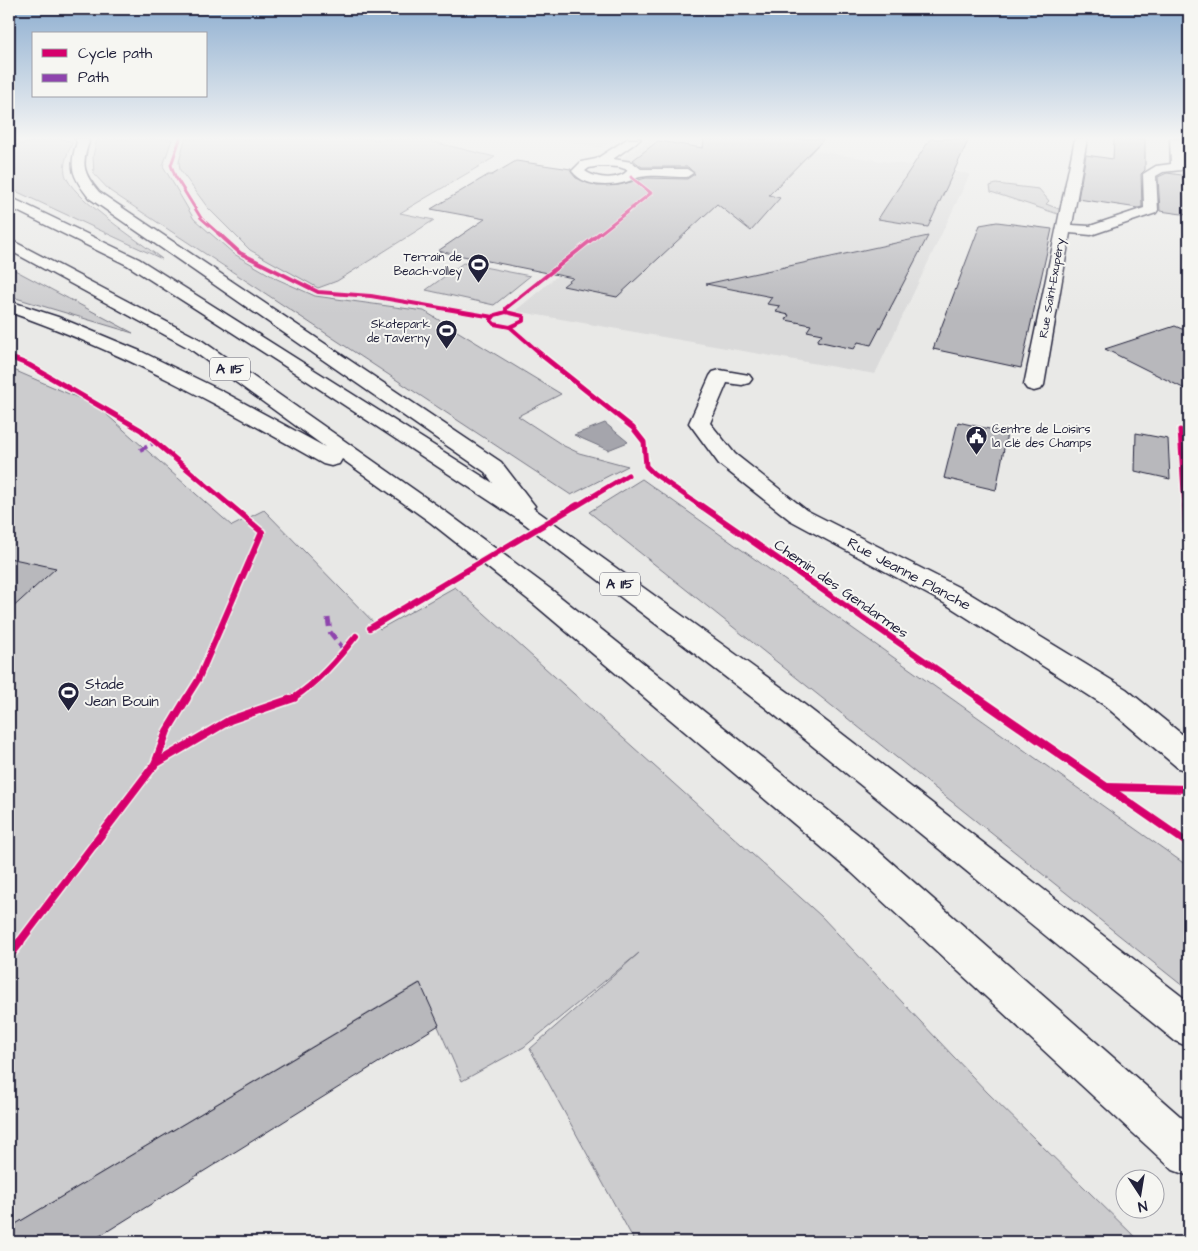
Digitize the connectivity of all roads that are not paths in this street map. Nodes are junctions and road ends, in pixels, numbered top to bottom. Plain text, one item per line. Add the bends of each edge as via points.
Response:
1 (97, 197) edge
2 (1069, 197) edge
3 (1150, 197) edge
4 (9, 202) edge
5 (1063, 228) junction
6 (9, 244) edge
7 (9, 306) edge
8 (742, 380) dead end
9 (1034, 385) dead end
10 (438, 517) junction
11 (533, 519) junction
12 (1189, 758) edge
13 (1189, 1027) edge
14 (1189, 1154) edge

1 - 11 main road via 493,467
2 - 5 main road
3 - 5 main road, Rue Saint-Exupéry via 1151,210 1091,231
4 - 11 main road, A 115 via 133,262 284,356
5 - 9 main road, Rue Saint-Exupéry
6 - 10 main road, A 115 via 195,344
7 - 10 main road via 56,320 162,366
8 - 12 main road, Rue Jeanne Planche via 720,376 698,423 727,459 798,515 953,596 1115,698
10 - 14 main road, A 115 via 544,598 863,860
11 - 13 main road, A 115 via 785,706

